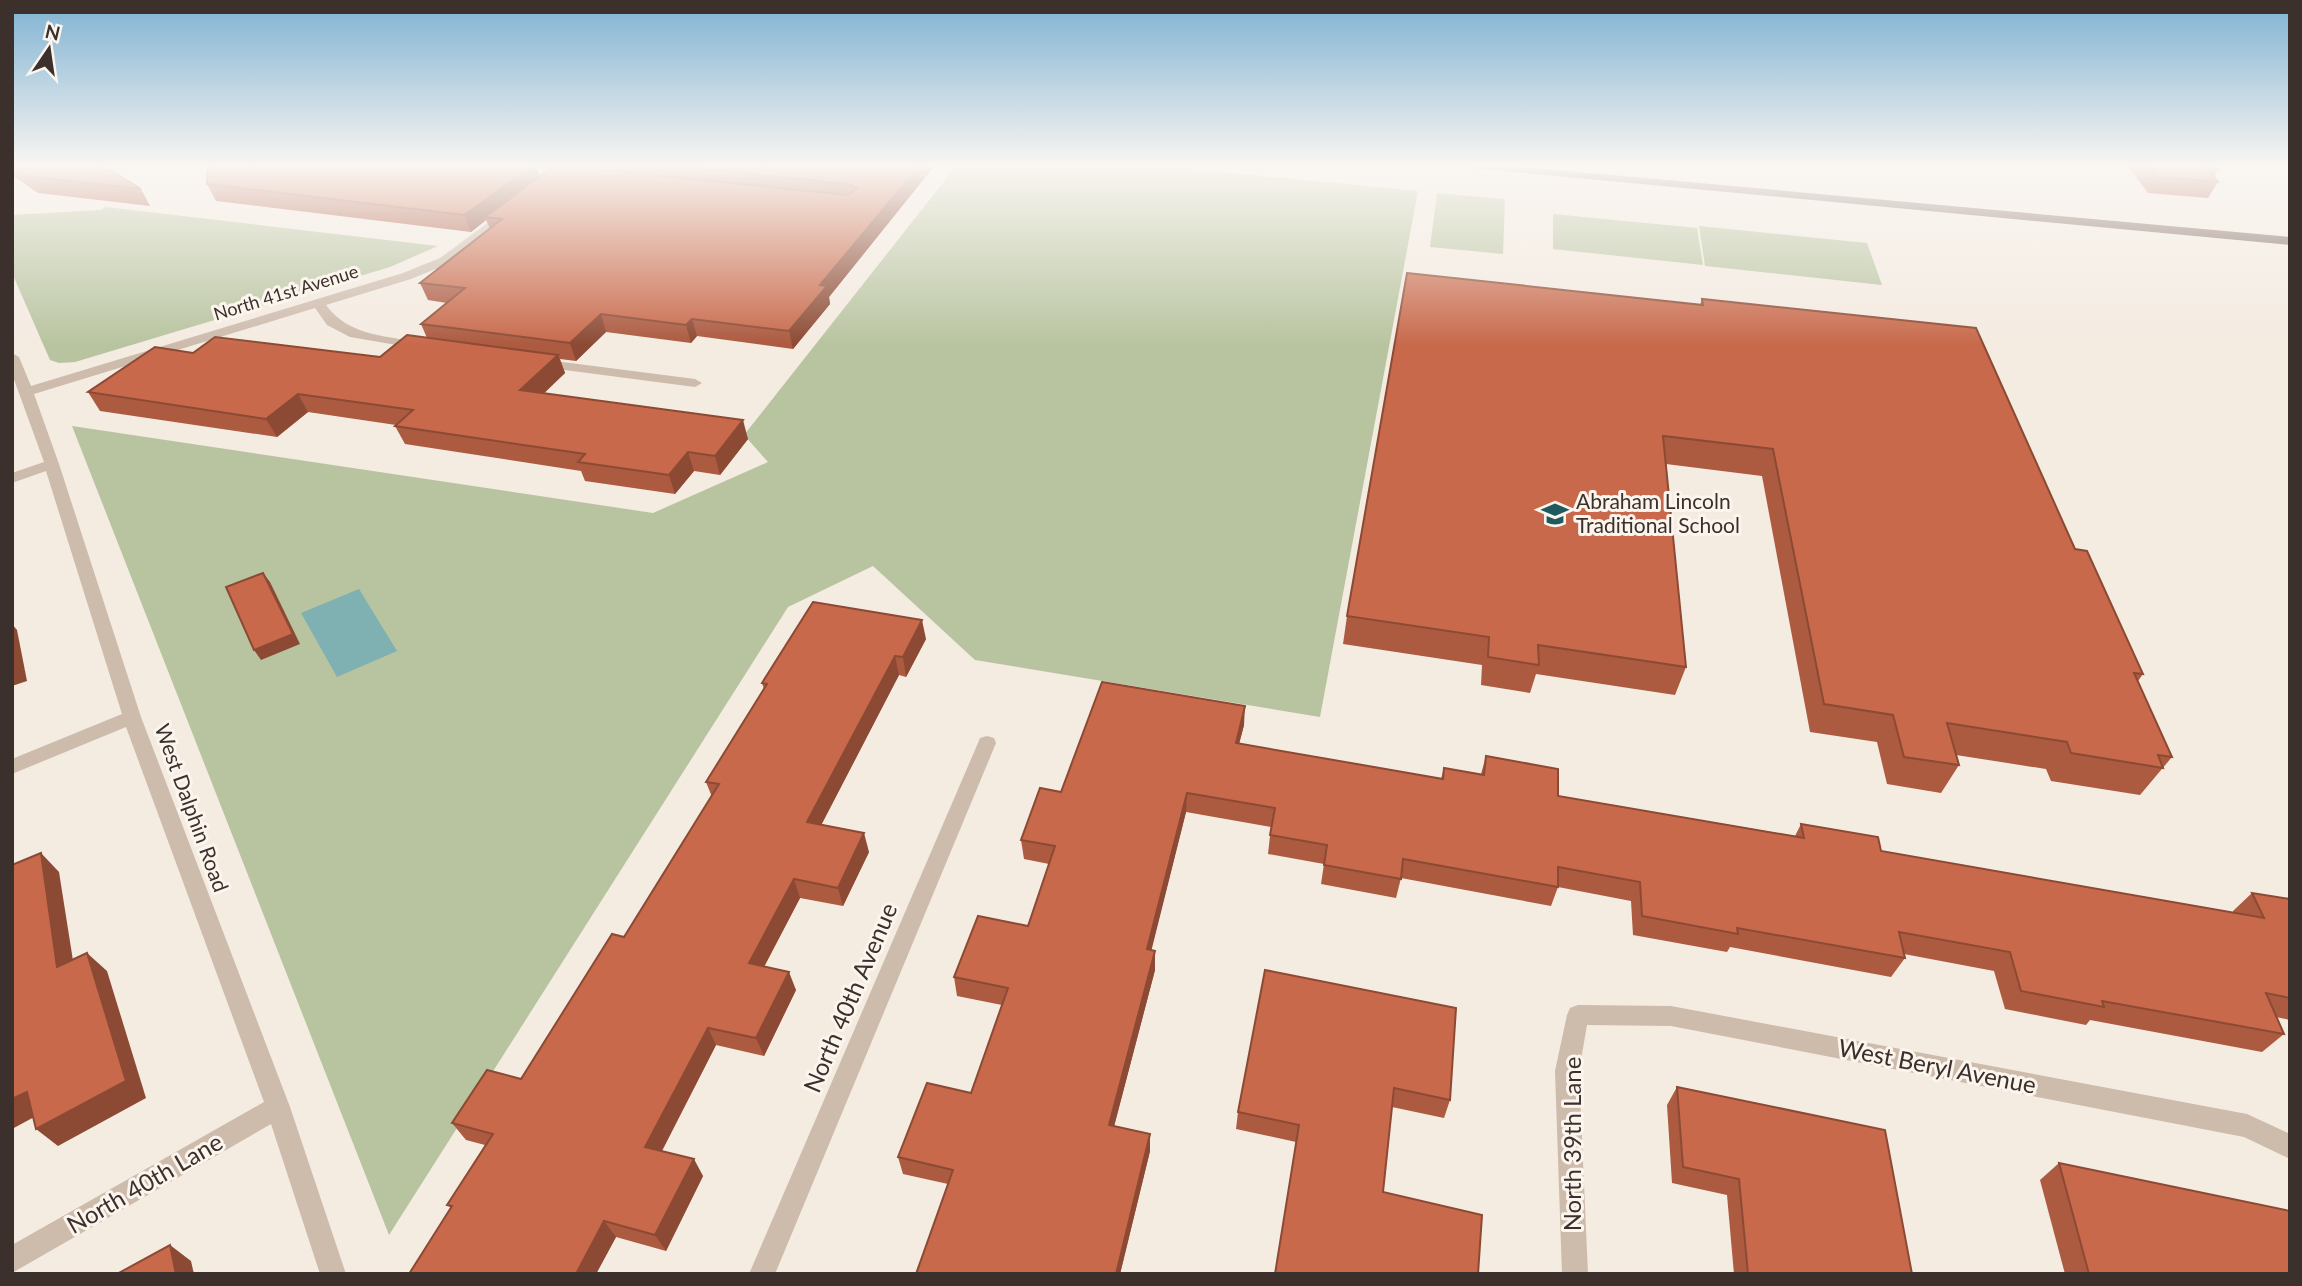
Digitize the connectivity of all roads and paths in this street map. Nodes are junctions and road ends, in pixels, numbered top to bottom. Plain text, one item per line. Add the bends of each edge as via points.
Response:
1 (492, 225) edge
2 (2121, 225) edge
3 (2290, 241) edge
4 (320, 303) junction
5 (439, 349) edge
6 (12, 357) edge
7 (531, 362) edge
8 (695, 383) dead end
9 (26, 392) junction
10 (52, 464) junction
11 (12, 478) edge
12 (132, 717) junction
13 (987, 743) dead end
14 (12, 767) edge
15 (1578, 1015) joint
16 (278, 1107) junction
17 (2290, 1147) edge
18 (12, 1260) edge
19 (333, 1274) edge
20 (762, 1274) edge
21 (1575, 1274) edge

1 - 4 street, North 41st Avenue via 444,261
2 - 3 main road
4 - 5 street via 332,322 355,334
4 - 9 street, North 41st Avenue
6 - 9 street, West Dalphin Road
7 - 8 street
9 - 10 street, West Dalphin Road
10 - 11 street
10 - 12 street, West Dalphin Road
12 - 14 street
12 - 16 street, West Dalphin Road
13 - 20 street, North 40th Avenue
15 - 17 street, West Beryl Avenue via 1671,1016 2247,1126
15 - 21 street, North 39th Lane via 1567,1071
16 - 18 street, North 40th Lane
16 - 19 street, West Dalphin Road

